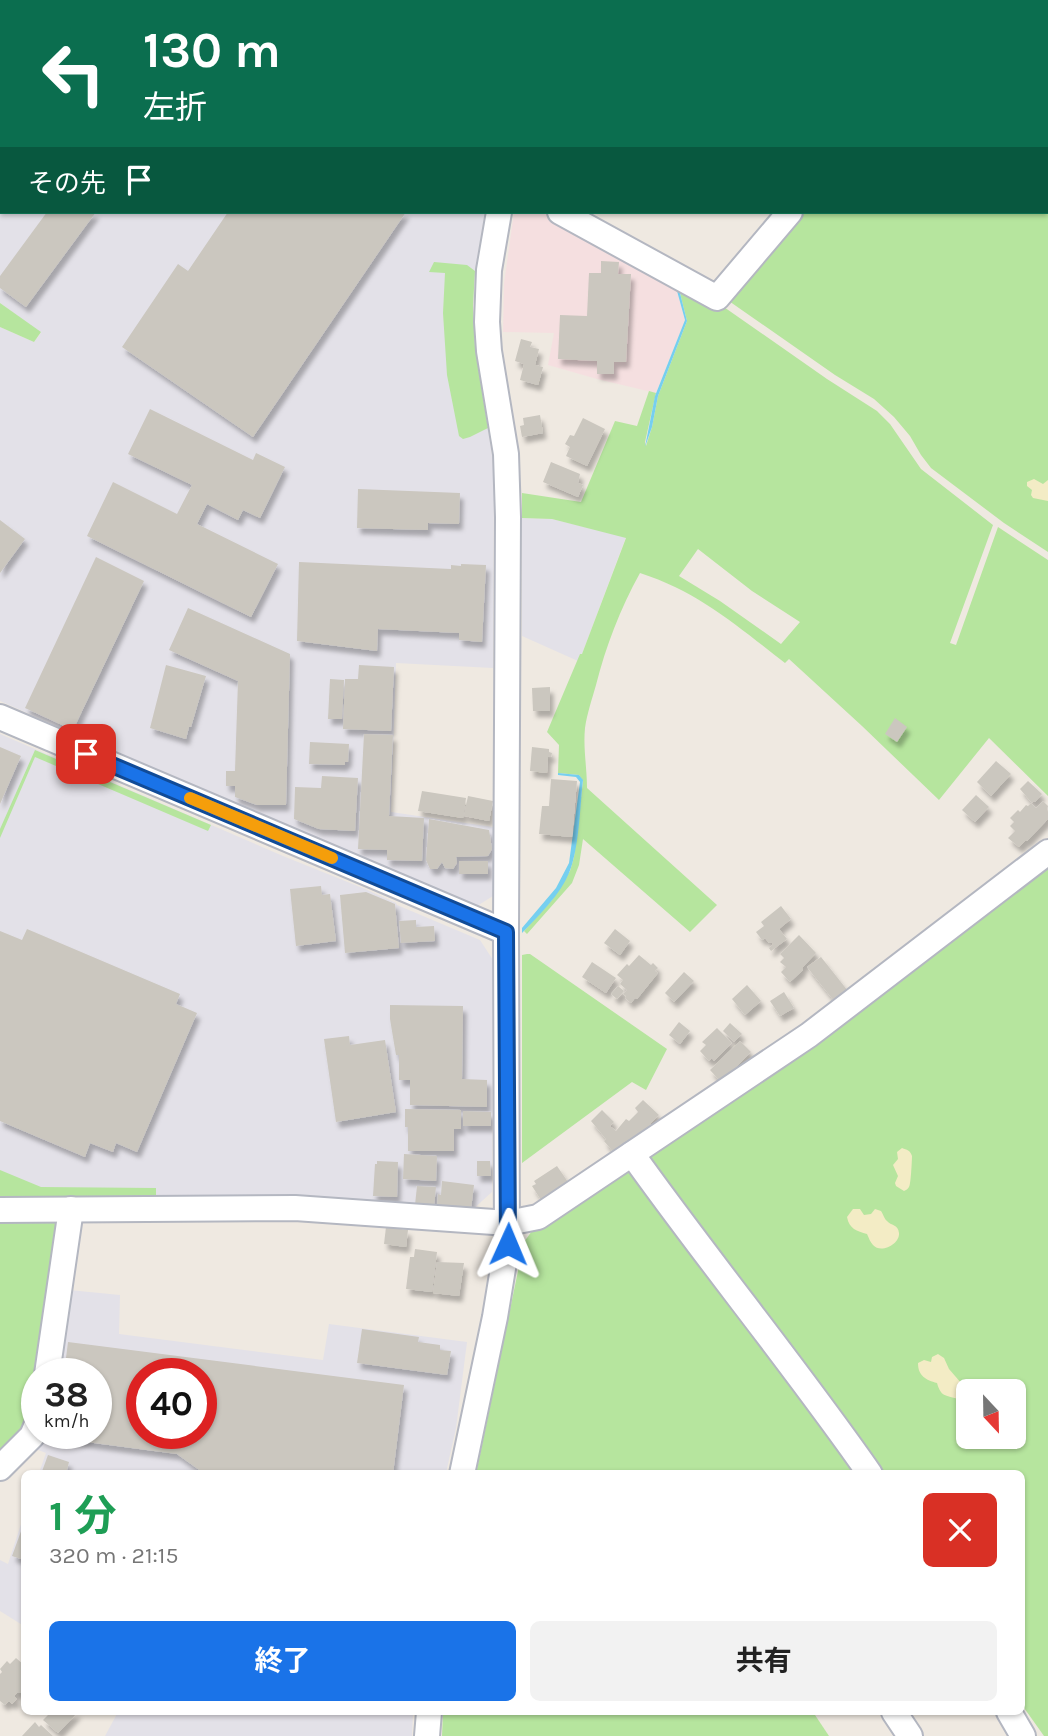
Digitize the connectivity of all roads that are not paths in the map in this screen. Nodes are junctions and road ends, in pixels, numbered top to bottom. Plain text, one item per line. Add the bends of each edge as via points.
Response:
1 (499, 214) edge
2 (564, 214) edge
3 (788, 214) edge
4 (0, 717) edge
5 (1048, 852) edge
6 (506, 932) junction
7 (632, 1154) junction
8 (71, 1209) junction
9 (0, 1210) edge
10 (508, 1223) junction
11 (49, 1358) edge
12 (21, 1447) edge
13 (0, 1468) edge
14 (463, 1470) edge
15 (867, 1470) edge
16 (429, 1715) edge
17 (896, 1715) edge
18 (427, 1736) edge
19 (909, 1736) edge

1 - 6 street via 489,270 487,322 507,468
2 - 3 street via 717,298
4 - 6 street
5 - 7 street via 809,1035
6 - 10 street
7 - 10 street via 538,1217
7 - 15 street
8 - 9 street
8 - 10 street via 295,1208
8 - 11 street
10 - 14 street via 495,1317
12 - 13 street
16 - 18 street
17 - 19 street

